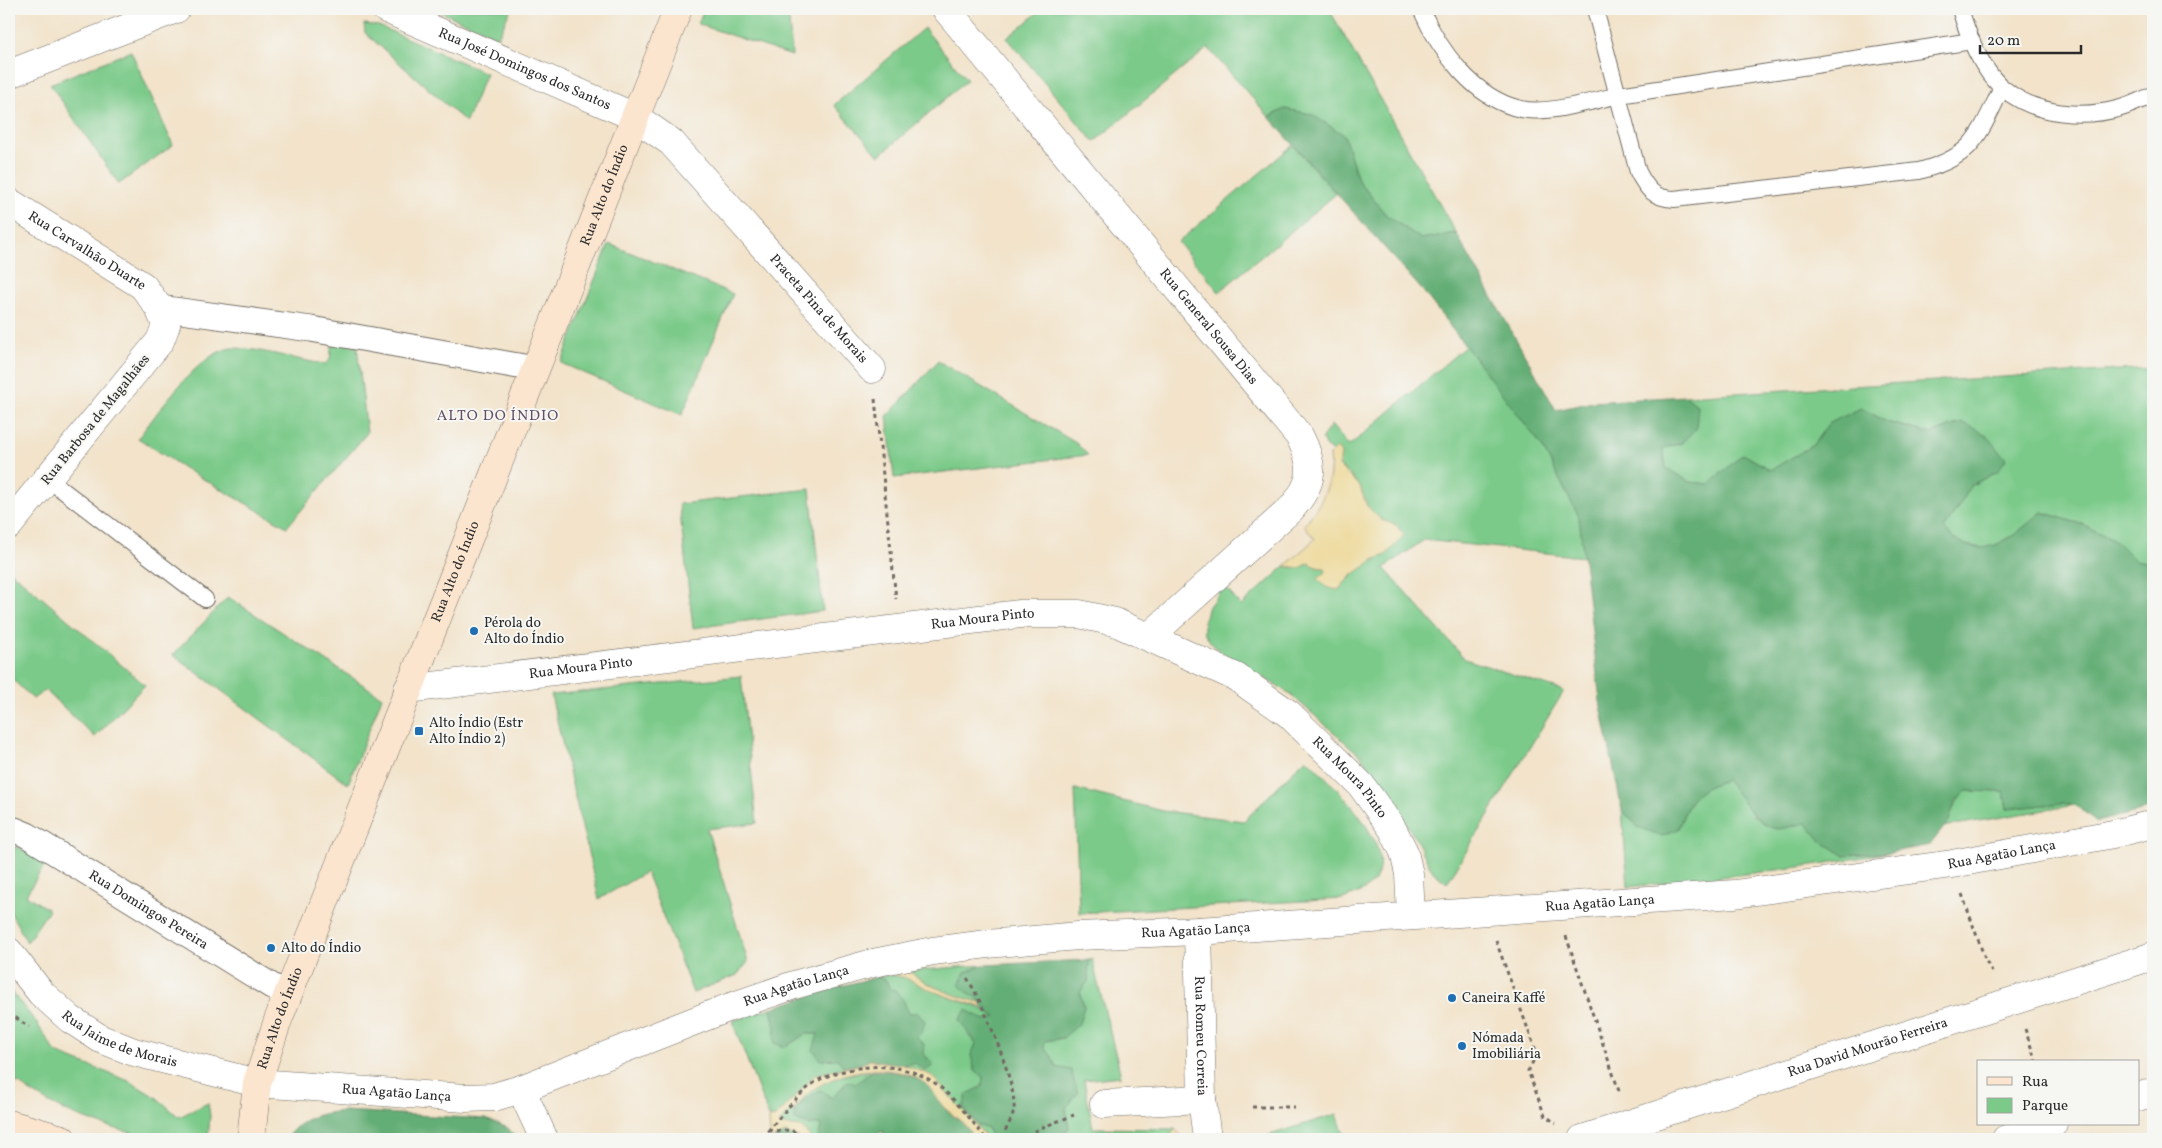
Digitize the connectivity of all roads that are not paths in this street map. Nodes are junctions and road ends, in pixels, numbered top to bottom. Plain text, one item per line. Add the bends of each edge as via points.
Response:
1 (176, 9) edge
2 (386, 9) edge
3 (678, 9) edge
4 (946, 9) edge
5 (1421, 9) edge
6 (1595, 9) edge
7 (1960, 9) edge
8 (1972, 41) junction
9 (9, 74) edge
10 (2002, 88) junction
11 (1619, 95) junction
12 (2153, 95) edge
13 (635, 116) junction
14 (9, 202) edge
15 (159, 308) junction
16 (535, 369) junction
17 (872, 369) road end
18 (48, 479) junction
19 (9, 525) edge
20 (205, 599) dead end
21 (1150, 636) junction
22 (408, 689) junction
23 (2153, 824) edge
24 (9, 832) edge
25 (1411, 916) junction
26 (1198, 931) junction
27 (9, 952) edge
28 (2153, 956) edge
29 (288, 996) junction
30 (257, 1083) junction
31 (521, 1090) junction
32 (2153, 1092) edge
33 (2140, 1096) edge
34 (1202, 1099) junction
35 (1104, 1104) road end
36 (9, 1124) edge
37 (2048, 1126) edge
38 (62, 1139) edge
39 (251, 1139) edge
40 (544, 1139) edge
41 (1207, 1139) edge
42 (1582, 1139) edge
43 (2006, 1139) edge

1 - 9 street
2 - 13 street, Rua José Domingos dos Santos
3 - 13 main road, Rua Alto do Índio
4 - 21 street, Rua General Sousa Dias via 1300,437 1310,456 1311,474 1305,493 1292,508
5 - 11 lane via 1438,42 1452,60 1483,91 1501,102 1522,110 1546,109
6 - 11 lane
7 - 8 lane
8 - 10 lane
8 - 11 lane
10 - 11 lane via 1970,146 1956,158 1938,166 1919,171 1674,199 1652,194 1644,184 1638,172
10 - 12 lane via 2022,102 2054,112 2084,113 2120,108
13 - 16 main road, Rua Alto do Índio
13 - 17 street, Praceta Pina de Morais via 671,142
14 - 15 street, Rua Carvalhão Duarte via 144,286
15 - 16 street via 311,328
15 - 18 street, Rua Barbosa de Magalhães via 166,325 160,341
16 - 22 main road, Rua Alto do Índio
18 - 19 street, Rua Barbosa de Magalhães
18 - 20 lane
21 - 22 street, Rua Moura Pinto via 1115,622 1079,614 1020,614
21 - 25 street, Rua Moura Pinto via 1236,677 1262,694 1322,744 1361,785 1392,828 1404,852 1409,874
22 - 29 main road, Rua Alto do Índio
23 - 25 street, Rua Agatão Lança via 1952,864 1735,894
24 - 29 street, Rua Domingos Pereira via 15,830 27,834
25 - 26 street, Rua Agatão Lança
26 - 31 street, Rua Agatão Lança via 1078,936 942,950 873,963 794,985 726,1009
26 - 34 street, Rua Romeu Correia
27 - 30 street, Rua Jaime de Morais via 41,993 70,1019 101,1039 134,1052
28 - 42 street, Rua David Mourão Ferreira
29 - 30 main road, Rua Alto do Índio
30 - 31 street, Rua Agatão Lança via 465,1098 494,1097
30 - 39 main road, Rua Alto do Índio
31 - 40 street
32 - 33 street
34 - 35 street
34 - 41 street, Rua Romeu Correia
36 - 38 main road
37 - 43 street

